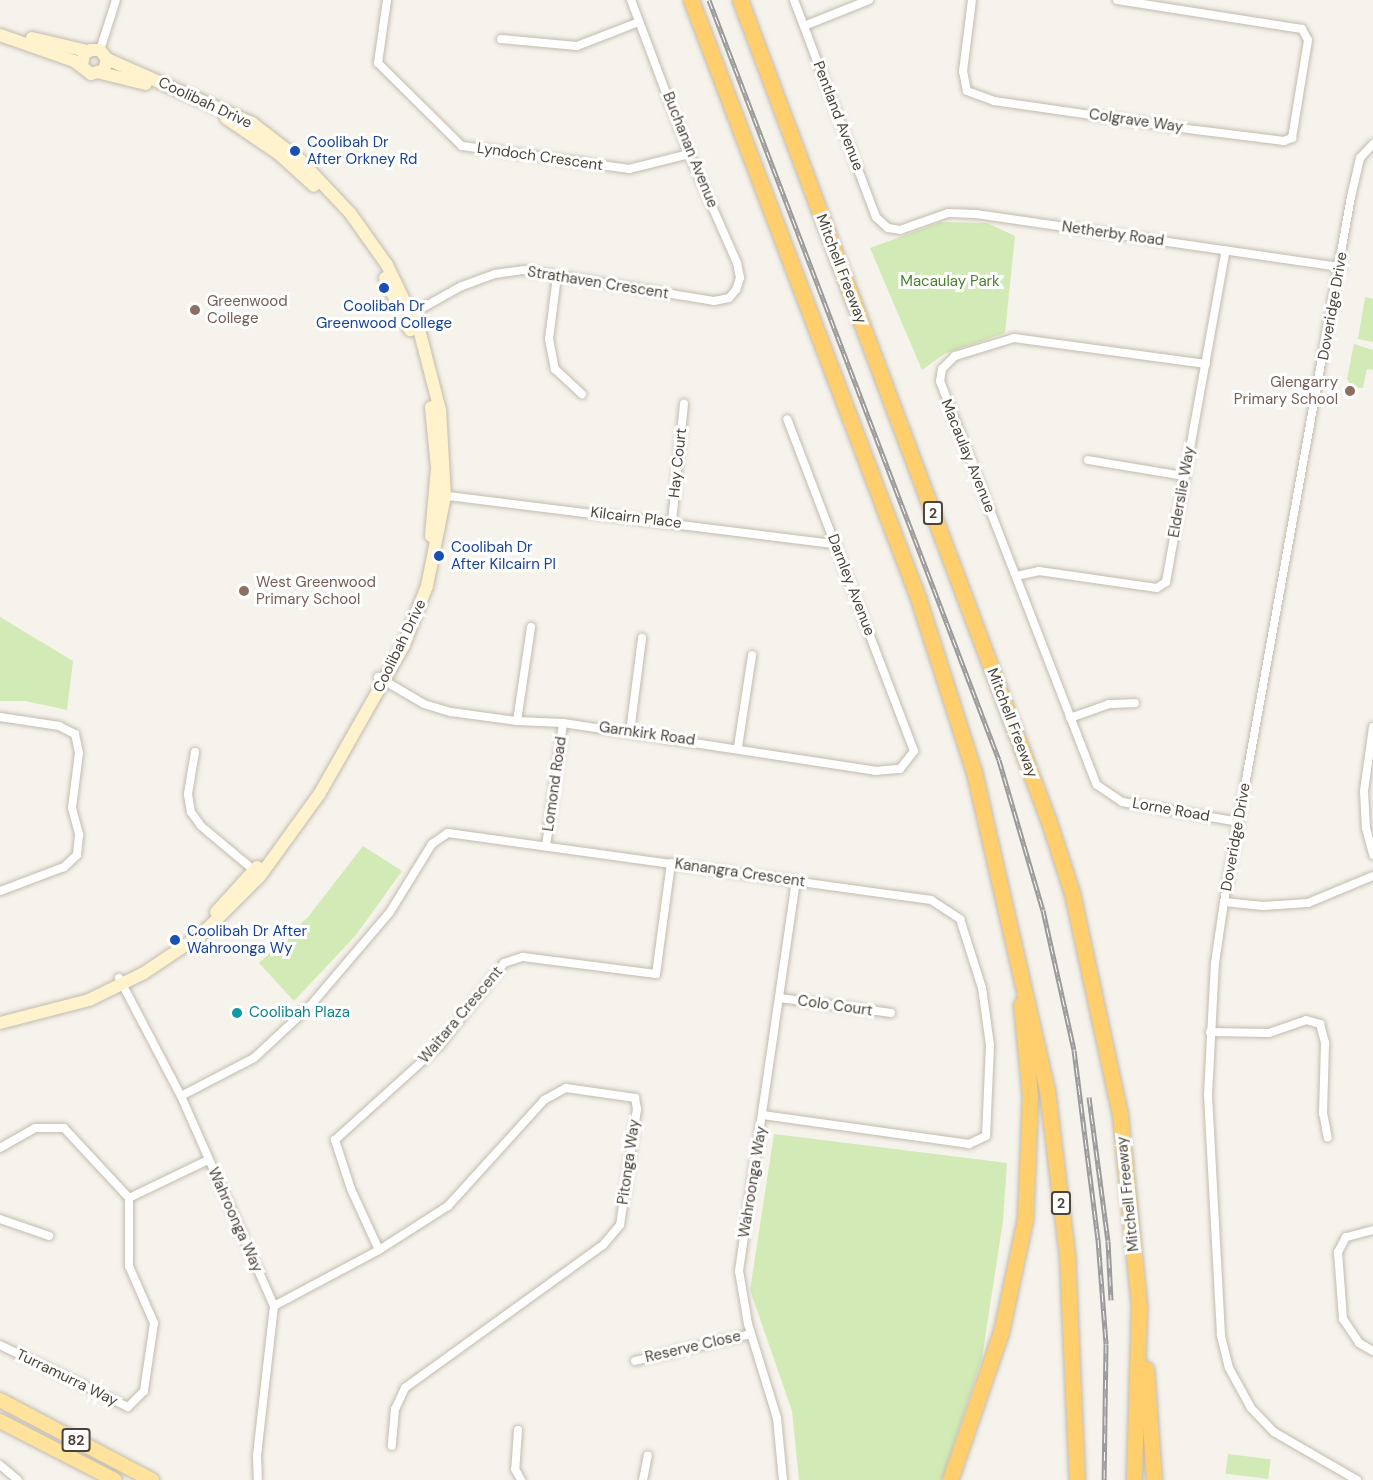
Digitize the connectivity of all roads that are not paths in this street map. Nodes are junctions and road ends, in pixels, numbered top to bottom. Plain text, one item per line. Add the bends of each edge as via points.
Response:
1 (116, 0) edge
2 (387, 0) edge
3 (631, 0) edge
4 (691, 0) edge
5 (740, 0) edge
6 (794, 0) edge
7 (869, 0) edge
8 (972, 0) edge
9 (1118, 0) edge
10 (1166, 3) edge
11 (639, 22) junction
12 (804, 26) junction
13 (1, 32) edge
14 (501, 39) dead end
15 (98, 53) junction
16 (82, 65) junction
17 (101, 72) junction
18 (1373, 144) edge
19 (689, 154) junction
20 (888, 228) joint
21 (1226, 250) junction
22 (1341, 267) junction
23 (557, 276) junction
24 (729, 298) joint
25 (409, 316) junction
26 (1206, 364) junction
27 (582, 394) dead end
28 (684, 404) dead end
29 (787, 419) dead end
30 (1088, 460) dead end
31 (1184, 477) junction
32 (441, 495) junction
33 (672, 522) junction
34 (835, 544) junction
35 (1016, 576) junction
36 (531, 627) dead end
37 (642, 638) dead end
38 (752, 655) dead end
39 (381, 679) junction
40 (1135, 703) dead end
41 (0, 717) edge
42 (1070, 718) junction
43 (517, 722) junction
44 (563, 723) junction
45 (1373, 726) edge
46 (630, 732) junction
47 (738, 747) junction
48 (914, 751) joint
49 (195, 752) dead end
50 (1105, 794) joint
51 (1239, 822) junction
52 (546, 846) junction
53 (1373, 855) edge
54 (671, 863) junction
55 (257, 874) junction
56 (1373, 876) edge
57 (796, 881) junction
58 (0, 891) edge
59 (1224, 902) junction
60 (1011, 930) junction
61 (121, 981) junction
62 (780, 998) junction
63 (891, 1013) dead end
64 (0, 1016) edge
65 (0, 1023) edge
66 (1210, 1032) junction
67 (181, 1096) junction
68 (764, 1115) junction
69 (1328, 1138) dead end
70 (0, 1148) edge
71 (208, 1160) junction
72 (129, 1198) junction
73 (0, 1219) edge
74 (1373, 1230) edge
75 (49, 1236) dead end
76 (379, 1250) junction
77 (274, 1306) junction
78 (1139, 1307) junction
79 (751, 1334) junction
80 (0, 1345) edge
81 (1373, 1351) edge
82 (636, 1361) dead end
83 (0, 1400) edge
84 (0, 1421) edge
85 (518, 1430) dead end
86 (392, 1446) dead end
87 (648, 1455) dead end
88 (0, 1465) edge
89 (16, 1476) edge
90 (115, 1480) edge
91 (152, 1480) edge
92 (258, 1480) edge
93 (520, 1480) edge
94 (643, 1480) edge
95 (783, 1480) edge
96 (950, 1480) edge
97 (1077, 1480) edge
98 (1134, 1480) edge
99 (1154, 1480) edge
100 (1357, 1480) edge

1 - 15 street
2 - 19 street, Lyndoch Crescent via 378,63 462,146 629,169
3 - 11 street, Buchanan Avenue
4 - 60 highway, 2 via 918,598 974,772
5 - 78 highway, Mitchell Freeway / 2 via 1072,892 1120,1115
6 - 12 street, Pentland Avenue
7 - 12 street
8 - 10 street, Colgrave Way via 963,71 967,91 994,100 1284,141 1293,138 1307,33
9 - 10 street
11 - 14 street via 577,46
11 - 19 street, Buchanan Avenue
12 - 20 street, Pentland Avenue via 876,217
13 - 15 main road, Coolibah Drive
13 - 16 main road, Coolibah Drive
15 - 16 main road
15 - 17 main road
15 - 25 main road, Coolibah Drive via 213,103 285,148 356,220 375,245
16 - 17 main road, Coolibah Drive via 89,73
17 - 25 main road, Coolibah Drive via 152,86 209,109 279,154 326,197 360,239
18 - 22 street, Doveridge Drive via 1360,158
19 - 24 street, Buchanan Avenue via 737,263 740,278
20 - 21 street, Netherby Road via 900,230 937,216 962,213
21 - 22 street, Netherby Road
21 - 26 street, Elderslie Way
22 - 51 street, Doveridge Drive via 1298,475
23 - 24 street, Strathaven Crescent via 714,302
23 - 25 street, Strathaven Crescent via 522,270 495,274 462,286
23 - 27 street via 549,339 555,369
25 - 32 main road, Coolibah Drive via 433,413
26 - 31 street, Elderslie Way
26 - 35 street, Macaulay Avenue via 1014,338 997,340 955,356 946,364 941,387
28 - 33 street, Hay Court
29 - 34 street, Darnley Avenue
30 - 31 street
31 - 35 street, Elderslie Way via 1167,579 1161,586 1039,571
32 - 33 street, Kilcairn Place
32 - 39 main road, Coolibah Drive via 416,594
33 - 34 street, Kilcairn Place
34 - 48 street, Darnley Avenue
35 - 42 street, Macaulay Avenue
36 - 43 street
37 - 46 street
38 - 47 street
39 - 43 street, Garnkirk Road via 437,709
39 - 55 main road, Coolibah Drive
40 - 42 street via 1109,704
41 - 58 street via 59,726 75,734 79,753 72,808 79,836 77,855 64,867
42 - 50 street, Macaulay Avenue via 1094,780
43 - 44 street, Garnkirk Road
44 - 46 street, Garnkirk Road
44 - 52 street, Lomond Road
45 - 53 street via 1364,791 1366,828
46 - 47 street, Garnkirk Road
47 - 48 street, Garnkirk Road via 875,771 900,769
49 - 55 street via 188,794 191,812 201,826
50 - 51 street, Lorne Road via 1122,802
51 - 59 street, Doveridge Drive
52 - 54 street, Kanangra Crescent
52 - 67 street, Kanangra Crescent via 447,833 432,844 390,912 310,1006 254,1058
54 - 57 street, Kanangra Crescent
54 - 76 street, Waitara Crescent via 656,974 523,957 504,963 439,1046 335,1140 351,1189
55 - 61 main road, Coolibah Drive via 199,926
56 - 59 street via 1308,903 1263,906
57 - 62 street, Wahroonga Way
57 - 68 street, Kanangra Crescent via 931,900 960,918 982,988 990,1045 986,1136 969,1144
59 - 66 street, Doveridge Drive
60 - 96 highway via 1030,1096 1025,1219 1001,1332
60 - 97 highway, 2 via 1041,1052 1055,1148 1067,1255
61 - 64 main road, Coolibah Drive
61 - 65 main road, Coolibah Drive via 61,1009
61 - 67 street, Wahroonga Way
62 - 63 street, Colo Court
62 - 68 street, Wahroonga Way
66 - 69 street via 1269,1033 1306,1020 1320,1024 1325,1043 1323,1113
66 - 100 street, Doveridge Drive via 1208,1095 1213,1210 1226,1357 1239,1389 1266,1425 1293,1446
67 - 71 street, Wahroonga Way
68 - 79 street, Wahroonga Way via 739,1270 740,1292
70 - 72 street via 35,1128 64,1128
71 - 72 street
71 - 77 street, Wahroonga Way
72 - 80 street, Turramurra Way via 129,1266 153,1323 144,1390 128,1407
73 - 75 street
74 - 81 street via 1346,1238 1340,1242 1338,1252 1343,1319 1353,1336
76 - 77 street, Pitonga Way
76 - 86 street, Pitonga Way via 448,1206 544,1100 566,1088 635,1098 637,1109 620,1225 603,1245 405,1388 394,1409
77 - 92 street via 257,1456
78 - 98 highway, Mitchell Freeway / 2
78 - 99 highway via 1154,1438
79 - 82 street, Reserve Close
79 - 95 street, Wahroonga Way via 777,1418
83 - 91 main road, 82
84 - 90 main road, 82
85 - 93 street via 515,1468
87 - 94 street
88 - 89 street

